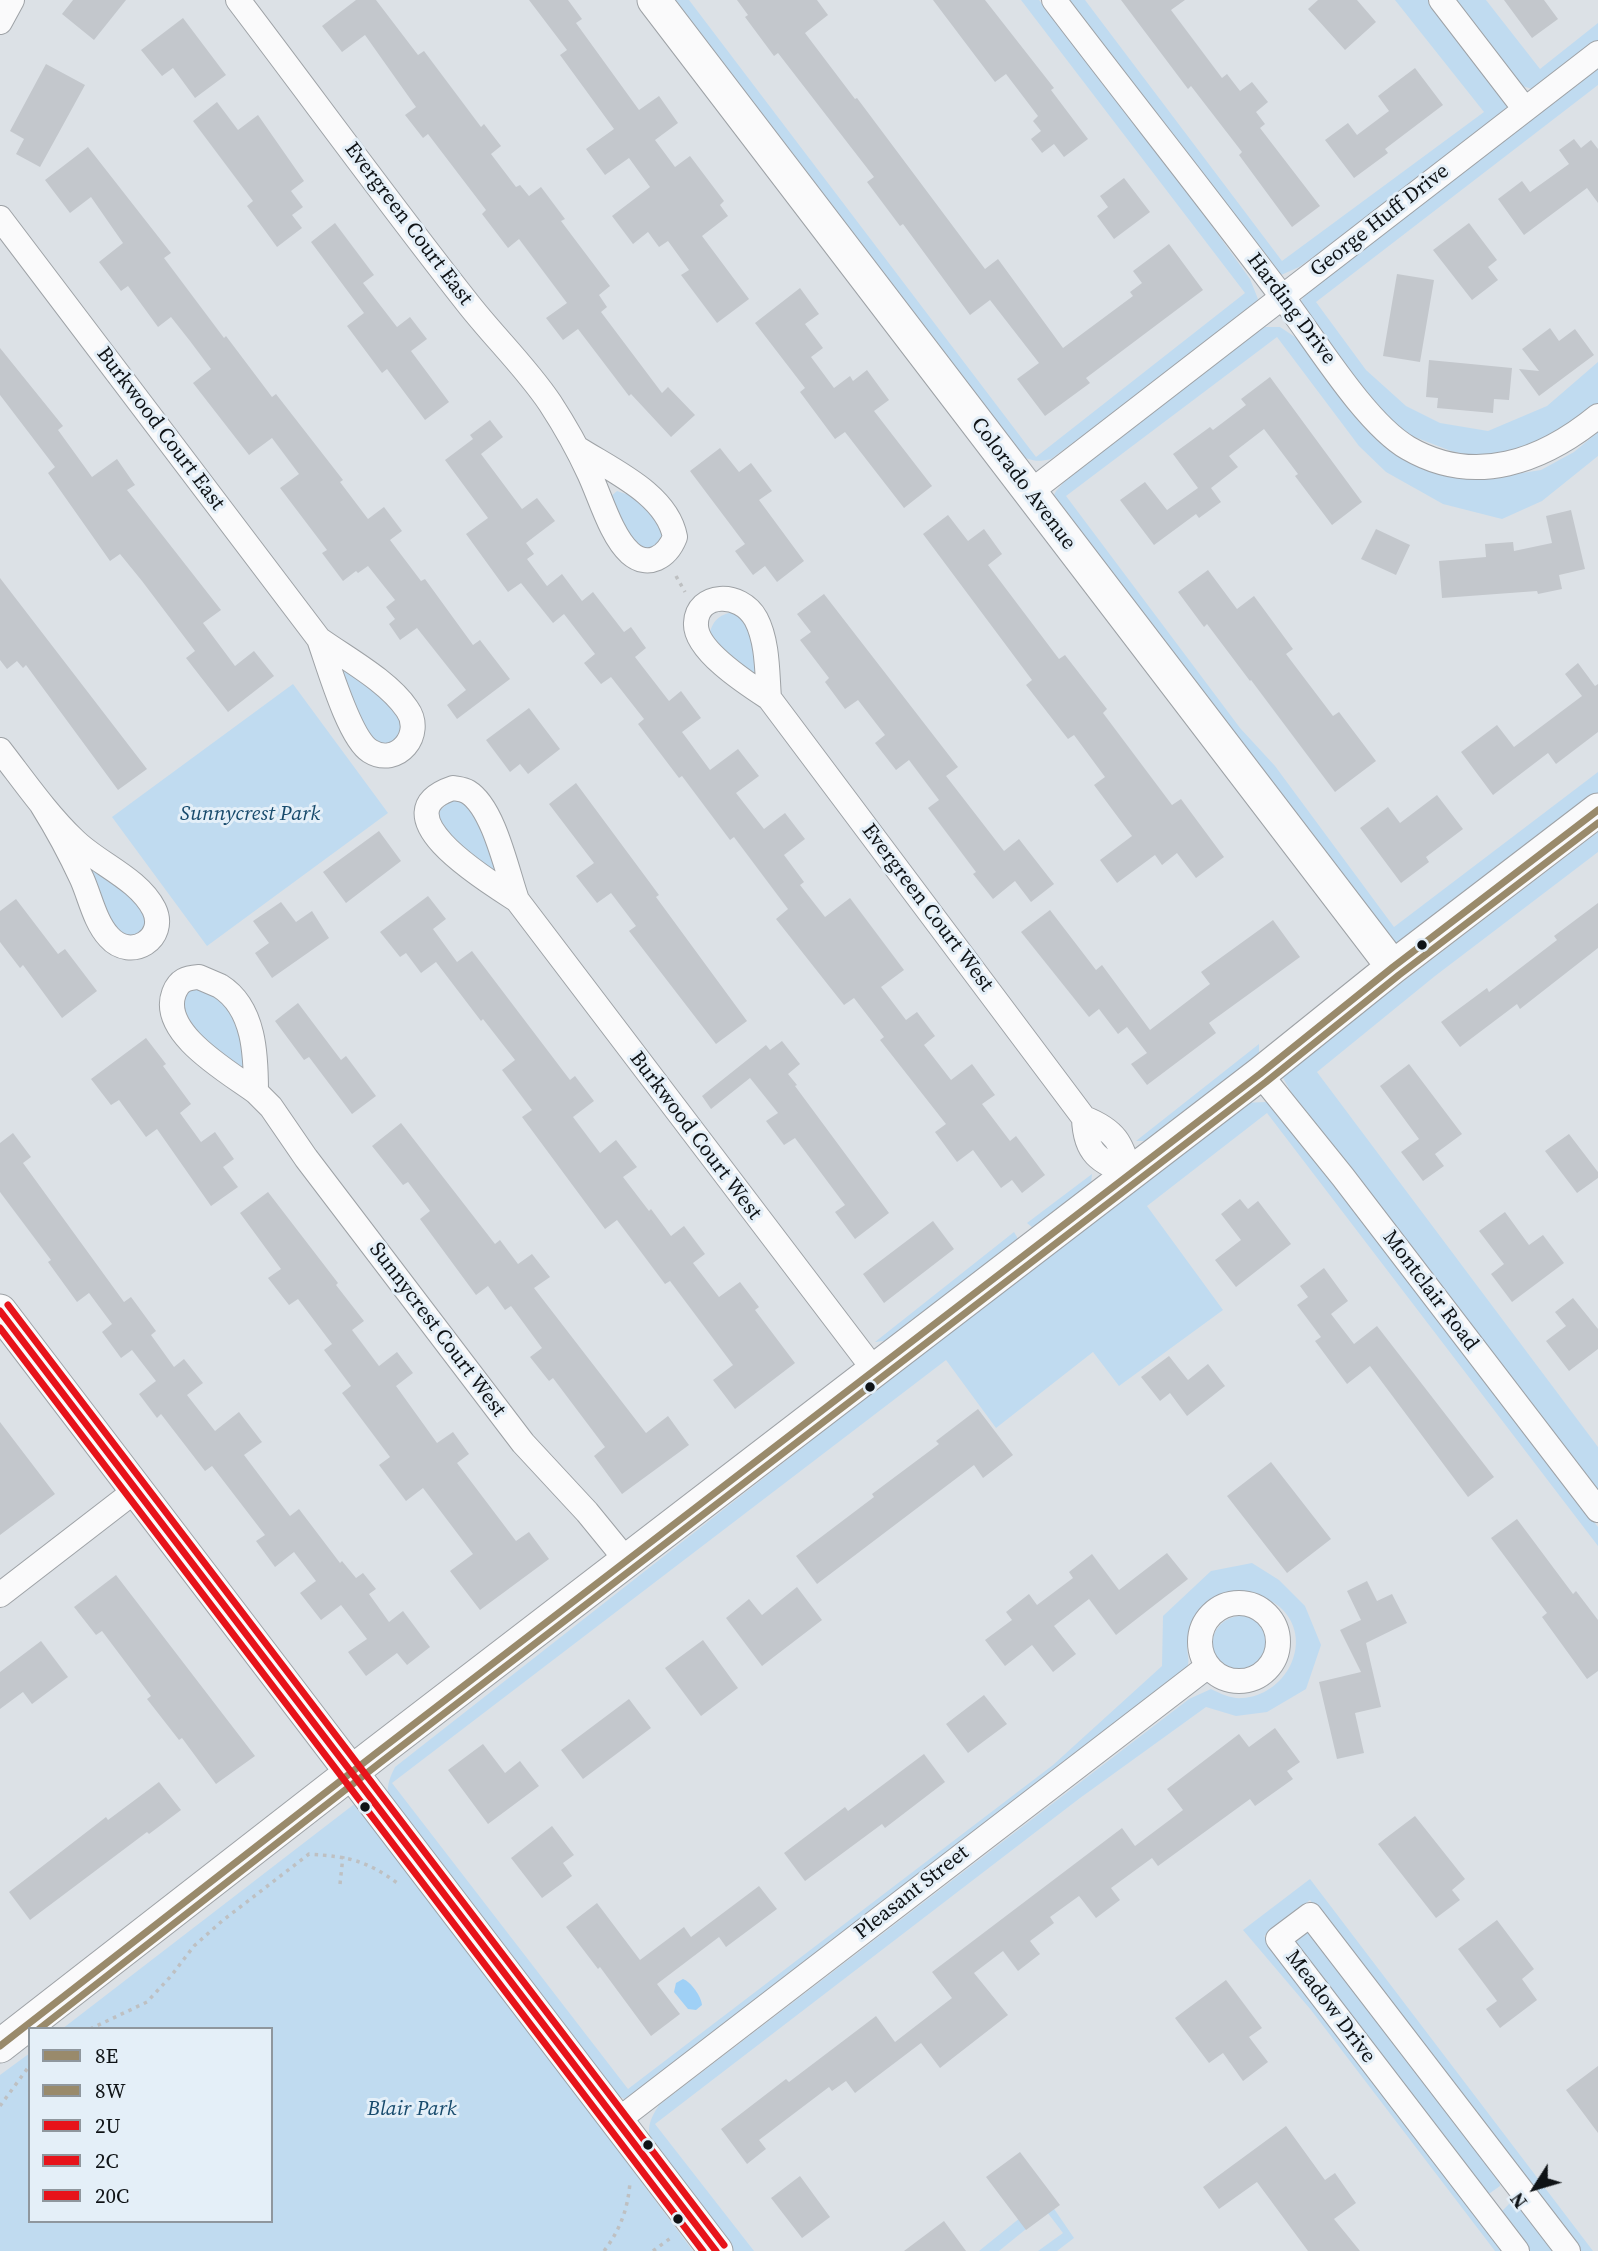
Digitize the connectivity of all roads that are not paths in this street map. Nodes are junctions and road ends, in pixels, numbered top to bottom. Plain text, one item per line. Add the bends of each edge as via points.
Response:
1 (12, 0) edge
2 (238, 0) edge
3 (654, 0) edge
4 (1054, 0) edge
5 (1441, 0) edge
6 (0, 22) edge
7 (1598, 53) edge
8 (1524, 108) junction
9 (0, 219) edge
10 (1282, 296) junction
11 (1598, 416) edge
12 (577, 448) junction
13 (1029, 493) junction
14 (319, 639) junction
15 (769, 698) dead end
16 (0, 750) edge
17 (42, 805) junction
18 (1598, 810) edge
19 (517, 901) dead end
20 (1393, 967) junction
21 (1260, 1074) junction
22 (256, 1092) junction
23 (1130, 1174) junction
24 (0, 1311) edge
25 (875, 1371) junction
26 (136, 1490) junction
27 (1598, 1510) edge
28 (627, 1561) junction
29 (0, 1595) edge
30 (1208, 1666) dead end
31 (352, 1772) junction
32 (0, 2046) edge
33 (617, 2121) junction
34 (1517, 2184) junction
35 (1484, 2208) junction
36 (716, 2251) edge
37 (1517, 2251) edge
38 (1568, 2251) edge

1 - 6 street
2 - 12 street, Evergreen Court East via 466,302 520,363
3 - 13 street, Colorado Avenue
4 - 10 street, Harding Drive
5 - 8 street
7 - 8 street, George Huff Drive
8 - 10 street, George Huff Drive
9 - 14 street, Burkwood Court East
10 - 11 street, Harding Drive via 1385,430 1408,448 1442,462 1471,467 1519,462 1550,449
10 - 13 street, George Huff Drive
12 - 12 street, Evergreen Court East via 619,540 642,560 663,556 675,537 672,522 659,505
13 - 20 street, Colorado Avenue
14 - 14 street, Burkwood Court East via 350,723 363,744 384,755 406,747 414,722 409,710
15 - 23 street, Evergreen Court West via 1084,1118 1084,1138 1102,1163
16 - 17 street
17 - 17 street via 64,839 109,937 125,948 145,944 157,925 154,910 139,891 76,843
18 - 20 street
19 - 25 street, Burkwood Court West
20 - 21 street
21 - 23 street
21 - 27 street, Montclair Road
22 - 22 street, Sunnycrest Court West via 192,1044 177,1027 172,999 177,985 186,978 199,977 235,999 252,1038
22 - 28 street, Sunnycrest Court West via 523,1443
23 - 25 street
24 - 26 street
25 - 28 street
26 - 29 street
26 - 31 street
28 - 31 street
30 - 33 street, Pleasant Street
31 - 32 street
31 - 33 street
33 - 36 street
34 - 35 street
34 - 35 street, Meadow Drive via 1310,1915 1278,1939
34 - 38 street, Meadow Drive
35 - 37 street, Meadow Drive

